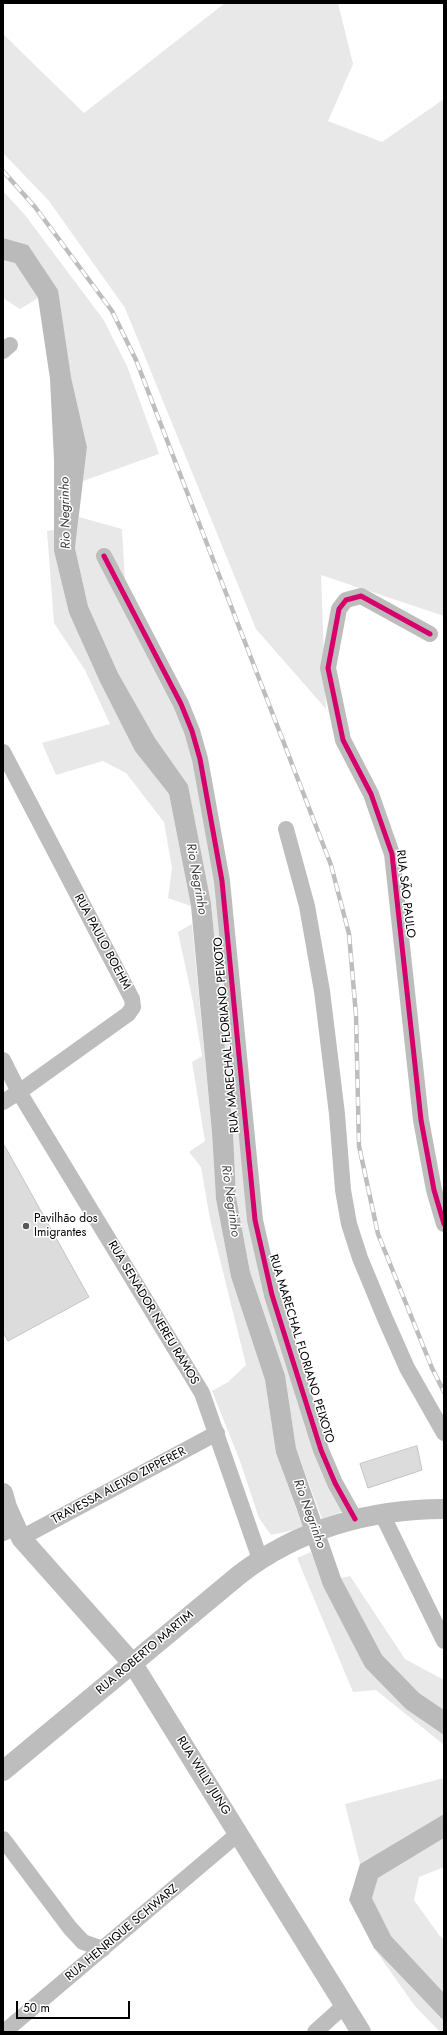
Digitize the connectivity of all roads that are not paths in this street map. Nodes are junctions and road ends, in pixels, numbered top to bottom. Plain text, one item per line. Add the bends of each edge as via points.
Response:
1 (104, 556) dead end
2 (430, 634) dead end
3 (3, 752) edge
4 (286, 829) dead end
5 (3, 1060) edge
6 (20, 1092) junction
7 (3, 1102) edge
8 (444, 1224) edge
9 (217, 1433) junction
10 (444, 1434) edge
11 (4, 1504) edge
12 (444, 1509) edge
13 (382, 1514) junction
14 (347, 1521) junction
15 (13, 1533) edge
16 (260, 1559) junction
17 (444, 1641) edge
18 (133, 1664) junction
19 (3, 1771) edge
20 (239, 1833) junction
21 (3, 1839) edge
22 (103, 1949) junction
23 (345, 2005) junction
24 (6, 2032) edge
25 (315, 2032) edge
26 (361, 2032) edge

1 - 14 street, RUA MARECHAL FLORIANO PEIXOTO via 181,704 200,759 222,881 255,1220 272,1294 321,1450 335,1482
2 - 8 street, RUA SÃO PAULO via 361,596 346,600 340,609 328,668 344,740 371,794 392,854 421,1120 434,1190
3 - 6 street, RUA PAULO BOEHM via 128,992 133,1007 128,1014
4 - 10 street via 307,906 322,991 349,1224 360,1258 407,1368
5 - 6 street, RUA SENADOR NEREU RAMOS
6 - 7 street
6 - 9 street, RUA SENADOR NEREU RAMOS via 192,1375 202,1393
9 - 15 street, TRAVESSA ALEIXO ZIPPERER
9 - 16 street, RUA SENADOR NEREU RAMOS
11 - 15 main road, RUA WILLY JUNG
12 - 13 main road, RUA ROBERTO MARTIM
13 - 14 main road, RUA ROBERTO MARTIM
13 - 17 street
14 - 16 main road, RUA ROBERTO MARTIM via 292,1541
15 - 18 main road, RUA WILLY JUNG
16 - 18 main road, RUA ROBERTO MARTIM
18 - 19 main road, RUA ROBERTO MARTIM
18 - 20 main road, RUA WILLY JUNG
20 - 22 street, RUA HENRIQUE SCHWARZ
20 - 23 main road, RUA WILLY JUNG
21 - 22 street via 70,1928 83,1942
22 - 24 street, RUA HENRIQUE SCHWARZ
23 - 25 street
23 - 26 main road, RUA WILLY JUNG

